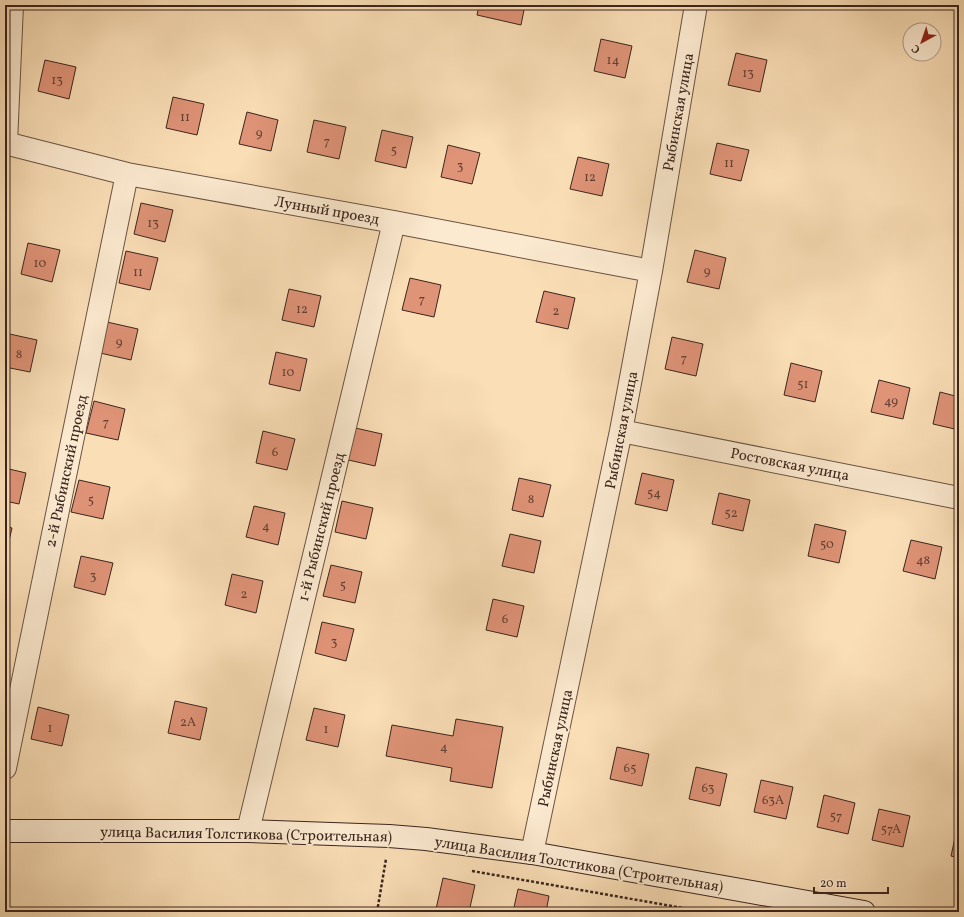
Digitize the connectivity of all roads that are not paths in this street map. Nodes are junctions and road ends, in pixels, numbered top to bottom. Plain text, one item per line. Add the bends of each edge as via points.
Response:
1 (12, 5) edge
2 (696, 5) edge
3 (5, 143) edge
4 (127, 174) junction
5 (394, 222) junction
6 (651, 271) junction
7 (621, 431) junction
8 (959, 498) edge
9 (5, 768) edge
10 (5, 831) edge
11 (248, 831) junction
12 (532, 853) junction
13 (864, 912) edge

1 - 3 street
2 - 6 street, Рыбинская улица
3 - 4 street, Лунный проезд
4 - 5 street, Лунный проезд
4 - 9 street, 2-й Рыбинский проезд
5 - 6 street, Лунный проезд
5 - 11 street, 1-й Рыбинский проезд
6 - 7 street, Рыбинская улица
7 - 8 street, Ростовская улица
7 - 12 street, Рыбинская улица
10 - 11 street, улица Василия Толстикова (Строительная)
11 - 12 street, улица Василия Толстикова (Строительная) via 389,836
12 - 13 street, улица Василия Толстикова (Строительная)

